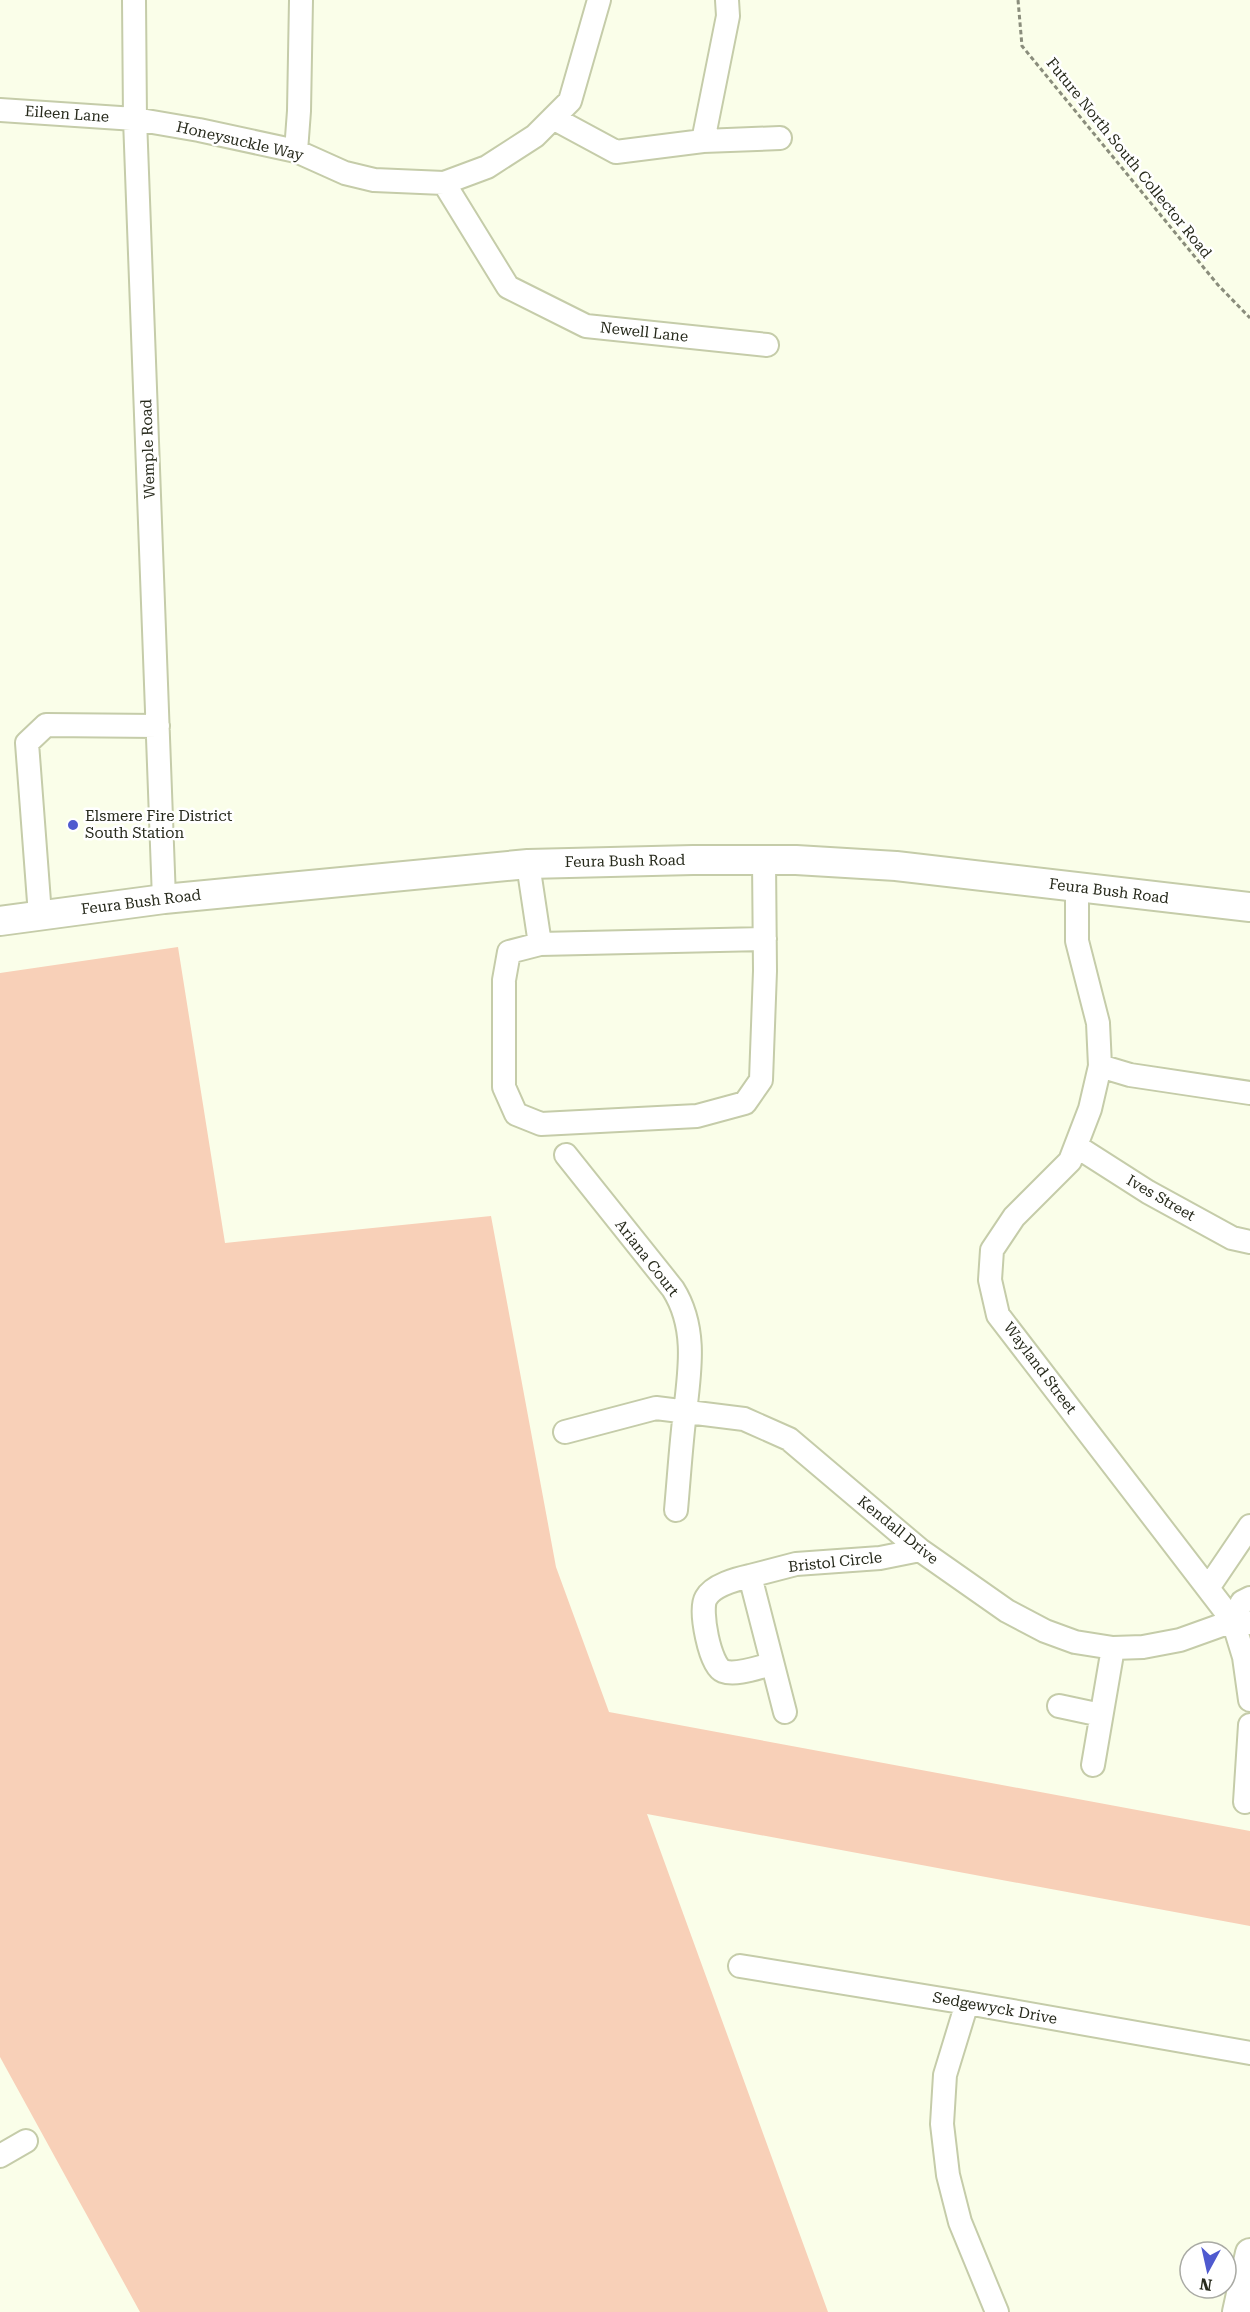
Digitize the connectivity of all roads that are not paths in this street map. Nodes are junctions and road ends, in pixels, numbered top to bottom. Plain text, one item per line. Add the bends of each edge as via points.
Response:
1 (134, 0) edge
2 (301, 0) edge
3 (599, 0) edge
4 (727, 0) edge
5 (0, 110) edge
6 (553, 118) junction
7 (135, 119) junction
8 (780, 138) dead end
9 (703, 141) junction
10 (296, 151) junction
11 (444, 183) junction
12 (767, 345) dead end
13 (158, 726) junction
14 (764, 860) junction
15 (528, 864) junction
16 (1077, 887) junction
17 (164, 899) junction
18 (1250, 907) edge
19 (40, 915) junction
20 (0, 921) edge
21 (765, 939) junction
22 (540, 944) junction
23 (1100, 1066) junction
24 (1250, 1093) edge
25 (1076, 1146) junction
26 (566, 1155) dead end
27 (1250, 1242) edge
28 (685, 1412) junction
29 (566, 1432) dead end
30 (676, 1510) dead end
31 (1250, 1526) edge
32 (920, 1550) junction
33 (750, 1576) junction
34 (1208, 1588) junction
35 (1250, 1598) edge
36 (1241, 1622) edge
37 (1113, 1648) junction
38 (772, 1664) junction
39 (1250, 1700) edge
40 (1059, 1706) dead end
41 (785, 1712) dead end
42 (1101, 1715) junction
43 (1250, 1725) edge
44 (1093, 1765) dead end
45 (1245, 1802) dead end
46 (740, 1966) dead end
47 (967, 2003) junction
48 (1250, 2053) edge
49 (26, 2141) dead end
50 (0, 2156) edge
51 (1250, 2253) edge
52 (997, 2312) edge
53 (1237, 2312) edge

1 - 7 street, Wemple Road
2 - 10 street
3 - 6 street, Honeysuckle Way via 570,101
4 - 9 street via 728,16
5 - 7 street, Eileen Lane
6 - 9 street via 616,152
6 - 11 street, Honeysuckle Way via 535,136 487,167
7 - 10 street, Honeysuckle Way
7 - 13 street, Wemple Road
8 - 9 street
10 - 11 street, Honeysuckle Way via 345,173 374,180
11 - 12 street, Newell Lane via 508,287 557,312 586,326
13 - 17 street, Wemple Road
13 - 19 street via 46,726 27,743
14 - 15 main road, Feura Bush Road
14 - 16 main road, Feura Bush Road via 896,866
14 - 21 street
15 - 17 main road, Feura Bush Road
15 - 22 street
16 - 18 main road, Feura Bush Road
16 - 23 street, Wayland Street via 1077,941 1098,1023
17 - 19 main road, Feura Bush Road
19 - 20 main road, Feura Bush Road
21 - 22 street
21 - 22 street via 761,1080 745,1103 697,1116 541,1124 516,1114 504,1087 504,980 509,952
23 - 24 street via 1130,1076
23 - 25 street, Wayland Street
25 - 27 street, Ives Street via 1148,1192 1232,1238
25 - 34 street, Wayland Street via 1070,1161 1014,1217 992,1250 990,1280 998,1314
26 - 28 street, Ariana Court via 681,1301 690,1351
28 - 29 street, Kendall Drive via 656,1408
28 - 30 street, Ariana Court
28 - 32 street, Kendall Drive via 744,1419 789,1439
31 - 34 street
32 - 33 street, Bristol Circle via 880,1558 796,1564
32 - 37 street, Kendall Drive via 1007,1611 1045,1631 1075,1642
33 - 38 street
33 - 38 street, Bristol Circle via 710,1593 703,1606 704,1625 714,1661 723,1671
34 - 36 street, Wayland Street
35 - 36 street via 1242,1602
36 - 37 street, Kendall Drive via 1180,1640
36 - 39 street
37 - 42 street
38 - 41 street
40 - 42 street
42 - 44 street
43 - 45 street
46 - 47 street, Sedgewyck Drive
47 - 48 street, Sedgewyck Drive
47 - 52 street via 945,2075 942,2124 948,2175 960,2222
49 - 50 street
51 - 53 main road

